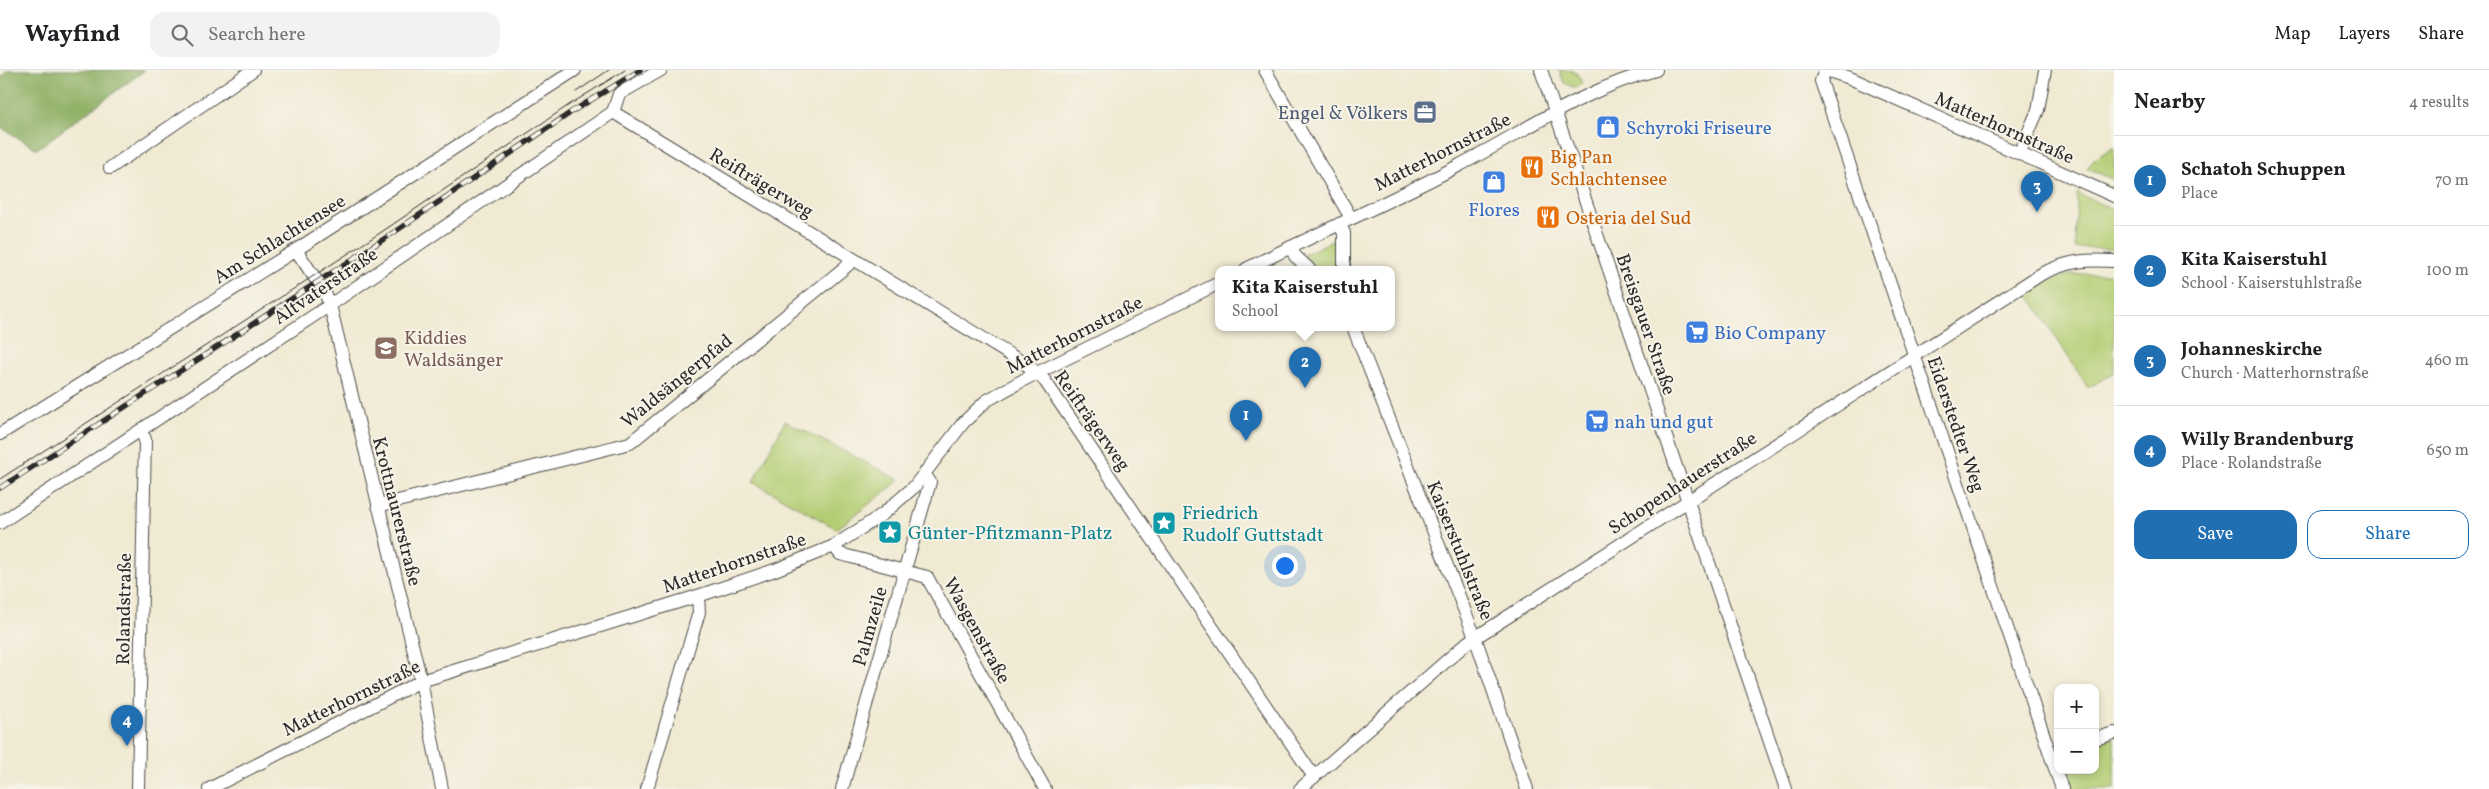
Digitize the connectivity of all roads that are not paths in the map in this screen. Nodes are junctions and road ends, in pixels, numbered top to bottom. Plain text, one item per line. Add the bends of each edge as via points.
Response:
1 (253, 70) edge
2 (575, 70) edge
3 (661, 70) edge
4 (1265, 70) edge
5 (1541, 70) edge
6 (1656, 70) edge
7 (1825, 70) edge
8 (2045, 70) edge
9 (613, 112) junction
10 (1556, 113) junction
11 (2020, 152) junction
12 (110, 168) dead end
13 (2114, 196) edge
14 (1345, 221) junction
15 (1291, 247) junction
16 (296, 250) junction
17 (854, 260) junction
18 (2114, 261) edge
19 (1252, 266) edge
20 (1306, 266) edge
21 (1344, 266) edge
22 (1215, 285) edge
23 (330, 306) junction
24 (1355, 331) edge
25 (1914, 355) junction
26 (1037, 373) junction
27 (140, 431) junction
28 (0, 434) edge
29 (925, 476) junction
30 (1687, 500) junction
31 (378, 506) junction
32 (0, 523) edge
33 (834, 546) junction
34 (905, 572) junction
35 (698, 596) junction
36 (1476, 637) junction
37 (420, 681) junction
38 (2114, 733) edge
39 (2099, 738) edge
40 (2054, 753) edge
41 (2059, 774) edge
42 (1314, 777) junction
43 (138, 789) edge
44 (209, 789) edge
45 (442, 789) edge
46 (647, 789) edge
47 (842, 789) edge
48 (1045, 789) edge
49 (1300, 789) edge
50 (1527, 789) edge
51 (1786, 789) edge
52 (2062, 789) edge

1 - 12 street
2 - 16 street, Am Schlachtensee
3 - 9 street, Altvaterstraße via 619,94
4 - 14 street
5 - 10 street, Breisgauer Straße
6 - 10 street, Matterhornstraße via 1619,82
7 - 11 street, Matterhornstraße
7 - 25 street, Eiderstedter Weg via 1821,80
8 - 11 street via 2038,110
9 - 17 street, Reifträgerweg
9 - 23 street, Altvaterstraße
10 - 14 street, Matterhornstraße via 1457,167
10 - 30 street, Breisgauer Straße
11 - 13 street, Matterhornstraße
14 - 15 street, Matterhornstraße
14 - 21 street
15 - 19 street, Matterhornstraße
15 - 20 street
16 - 23 street, Krottnaurerstraße
16 - 28 street, Am Schlachtensee
17 - 26 street, Reifträgerweg
17 - 31 street, Waldsängerpfad via 630,443
18 - 25 street, Schopenhauerstraße via 2087,259 2042,273
22 - 26 street, Matterhornstraße
23 - 27 street, Altvaterstraße
23 - 31 street, Krottnaurerstraße
24 - 36 street, Kaiserstuhlstraße
25 - 30 street, Schopenhauerstraße
25 - 40 street, Eiderstedter Weg
26 - 29 street, Matterhornstraße via 972,412
26 - 42 street, Reifträgerweg
27 - 32 street, Altvaterstraße
27 - 43 street, Rolandstraße via 145,439
29 - 33 street, Matterhornstraße via 883,514
29 - 34 street, Palmzeile via 930,482
30 - 36 street, Schopenhauerstraße
30 - 51 street, Breisgauer Straße
31 - 37 street, Krottnaurerstraße
33 - 34 street, Wasgenstraße via 840,554
33 - 35 street, Matterhornstraße via 776,570
34 - 47 street, Palmzeile
34 - 48 street, Wasgenstraße via 927,577
35 - 37 street, Matterhornstraße
35 - 46 street via 699,612
36 - 42 street, Schopenhauerstraße
36 - 50 street, Kaiserstuhlstraße
37 - 44 street, Matterhornstraße
37 - 45 street, Krottnaurerstraße
38 - 39 street
41 - 52 street, Eiderstedter Weg
42 - 49 street, Schopenhauerstraße

